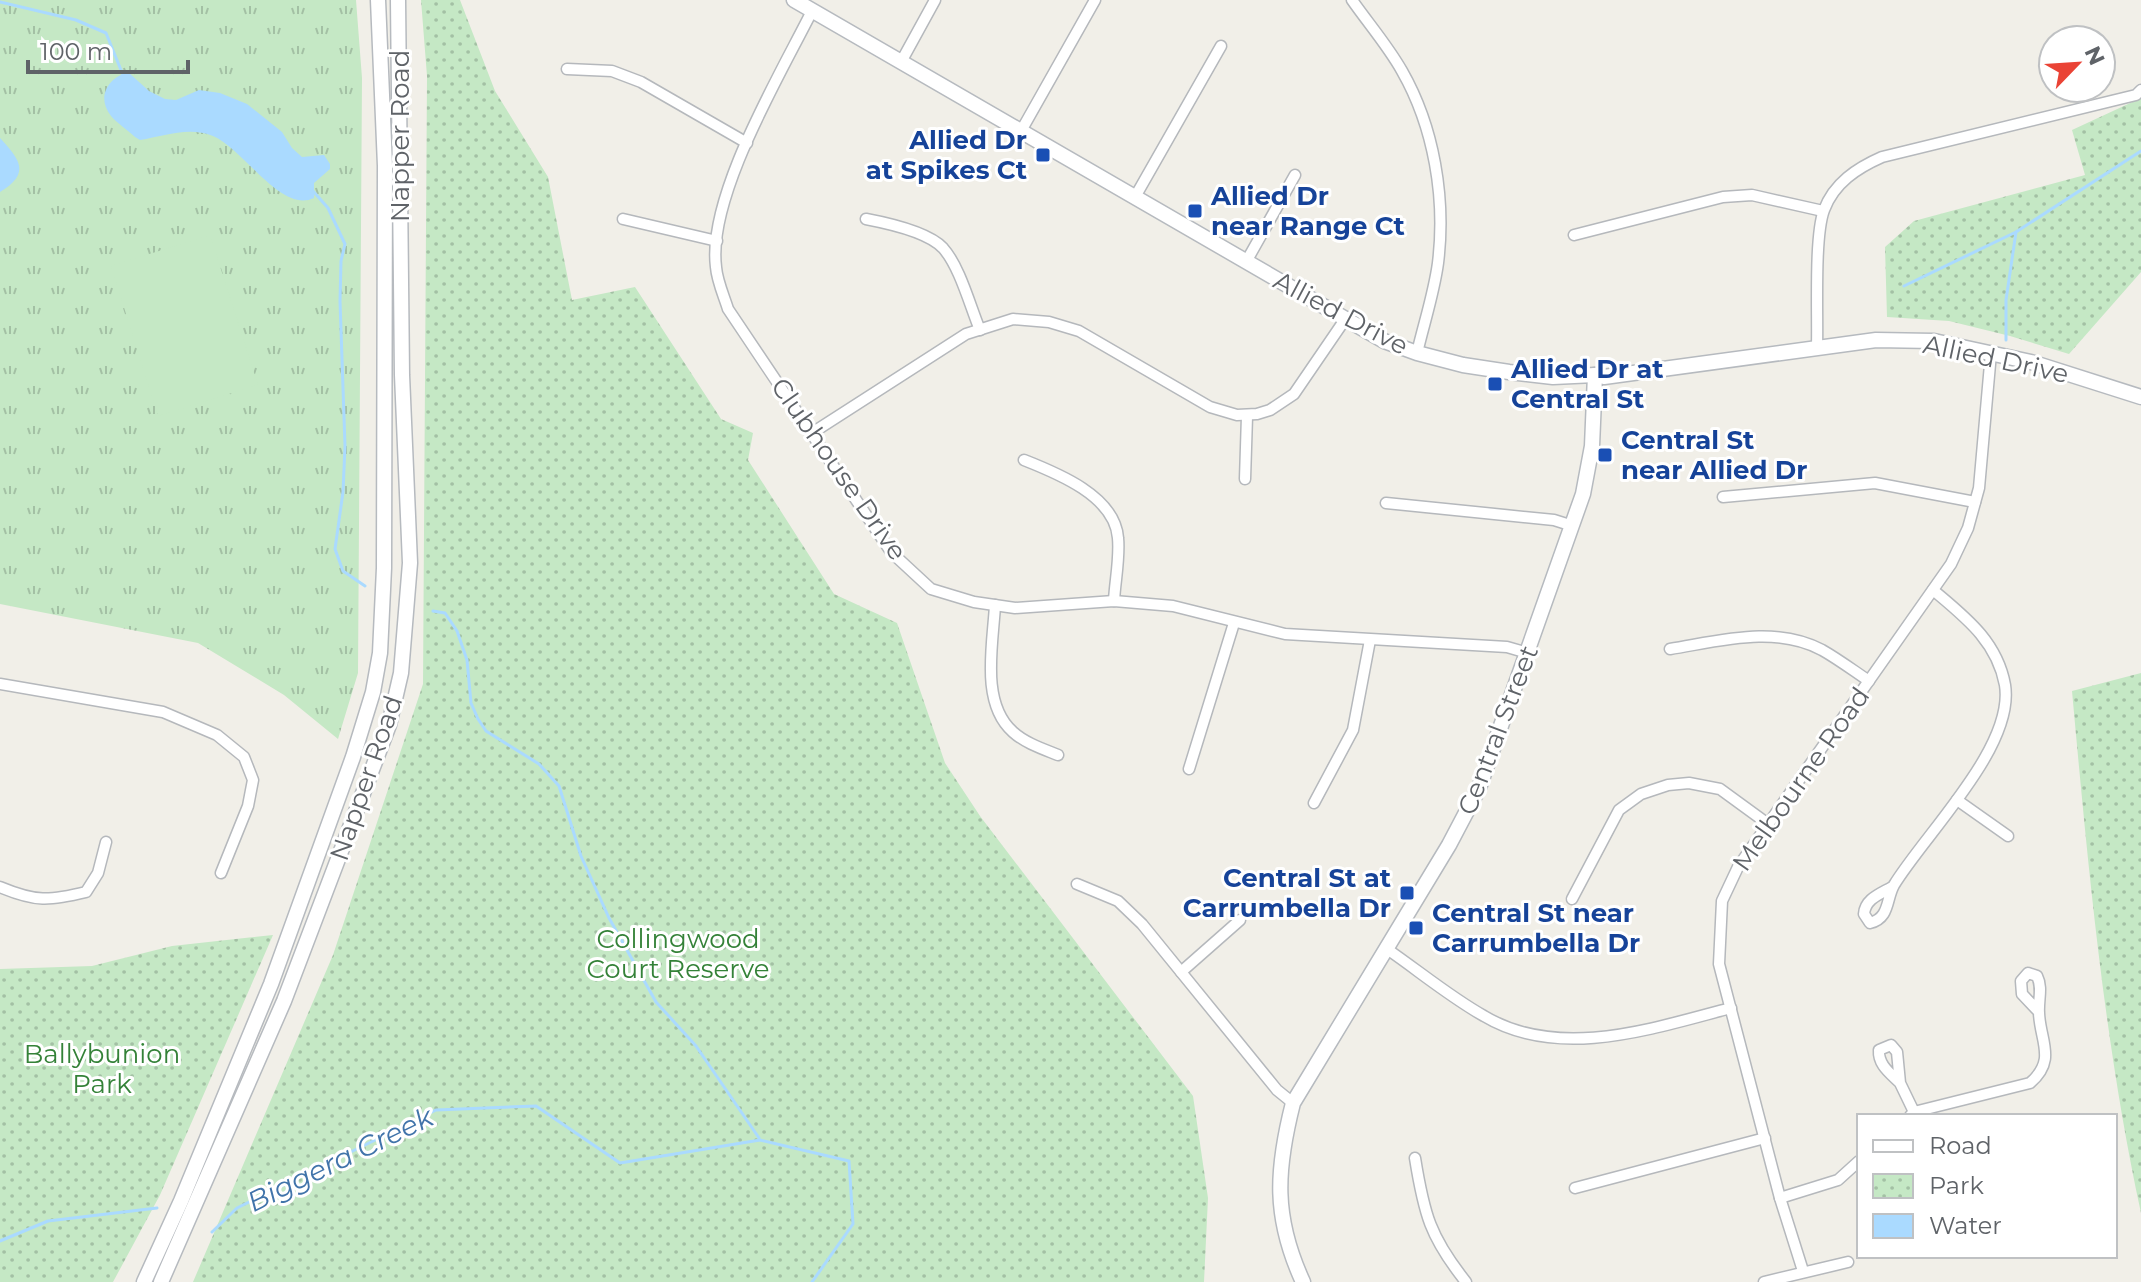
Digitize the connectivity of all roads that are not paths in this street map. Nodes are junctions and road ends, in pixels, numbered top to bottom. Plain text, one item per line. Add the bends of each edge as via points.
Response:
1 (398, 0) edge
2 (794, 0) edge
3 (935, 0) edge
4 (1095, 0) edge
5 (1352, 0) edge
6 (378, 2) edge
7 (812, 11) junction
8 (1221, 46) dead end
9 (901, 62) junction
10 (567, 69) dead end
11 (2141, 90) edge
12 (1021, 131) junction
13 (747, 143) junction
14 (1295, 175) dead end
15 (1135, 197) junction
16 (1823, 211) junction
17 (623, 219) dead end
18 (866, 219) dead end
19 (1574, 235) dead end
20 (717, 241) junction
21 (1246, 262) junction
22 (1346, 318) junction
23 (980, 330) junction
24 (1817, 347) junction
25 (1417, 353) junction
26 (1991, 353) junction
27 (1595, 375) junction
28 (2141, 397) edge
29 (1247, 416) junction
30 (812, 433) junction
31 (1024, 460) dead end
32 (1245, 479) dead end
33 (1723, 497) dead end
34 (1975, 502) junction
35 (1386, 503) dead end
36 (1573, 526) junction
37 (1933, 590) junction
38 (1114, 601) junction
39 (995, 605) junction
40 (1234, 623) junction
41 (1370, 640) junction
42 (1670, 649) dead end
43 (1528, 653) junction
44 (1869, 681) junction
45 (0, 684) edge
46 (1058, 755) dead end
47 (1189, 769) dead end
48 (1957, 800) junction
49 (1314, 803) dead end
50 (1768, 824) junction
51 (2008, 836) dead end
52 (106, 842) dead end
53 (221, 873) dead end
54 (1077, 884) dead end
55 (0, 887) edge
56 (1892, 887) dead end
57 (1572, 899) dead end
58 (1240, 920) dead end
59 (1387, 949) junction
60 (1181, 972) junction
61 (1731, 1008) junction
62 (2039, 1012) dead end
63 (1900, 1083) dead end
64 (1293, 1103) junction
65 (1912, 1114) edge
66 (1765, 1138) junction
67 (1415, 1158) dead end
68 (1857, 1163) edge
69 (1575, 1188) dead end
70 (1780, 1198) junction
71 (1848, 1262) dead end
72 (1803, 1271) junction
73 (144, 1282) edge
74 (161, 1282) edge
75 (1303, 1282) edge
76 (1466, 1282) edge
77 (1764, 1282) edge

1 - 74 main road, Napper Road via 410,584 401,673 389,725 284,1001
2 - 7 main road, Allied Drive
3 - 9 street
4 - 12 street
5 - 25 street via 1401,70 1433,155 1438,263
6 - 73 main road, Napper Road via 385,197 384,568 378,666 353,757 271,984
7 - 9 main road, Allied Drive
7 - 13 street, Clubhouse Drive
8 - 15 street
9 - 12 main road, Allied Drive
10 - 13 street via 612,71 641,82
11 - 16 street via 1882,157 1857,169 1836,188
12 - 15 main road, Allied Drive
13 - 20 street, Clubhouse Drive via 719,217
14 - 21 street
15 - 21 main road, Allied Drive
16 - 19 street via 1752,195 1723,197
16 - 24 street
17 - 20 street
18 - 23 street via 942,246
20 - 30 street, Clubhouse Drive via 716,267 728,309
21 - 22 main road, Allied Drive
22 - 25 main road, Allied Drive
22 - 29 street via 1294,394 1270,410
23 - 29 street via 1013,319 1079,331 1210,407
23 - 30 street
24 - 26 main road, Allied Drive via 1934,341
24 - 27 main road, Allied Drive
25 - 27 main road, Allied Drive via 1509,372
26 - 28 main road, Allied Drive
26 - 34 street, Melbourne Road
27 - 36 main road, Central Street via 1588,472
29 - 32 street
30 - 39 street, Clubhouse Drive via 891,552 931,589
31 - 38 street via 1064,476 1108,512 1118,535
33 - 34 street via 1875,483
34 - 37 street, Melbourne Road via 1963,540
35 - 36 street
36 - 43 main road, Central Street
37 - 44 street, Melbourne Road
37 - 48 street via 1978,628 2005,686 1999,727
38 - 39 street, Clubhouse Drive
38 - 40 street, Clubhouse Drive via 1173,606
39 - 46 street via 994,706 1012,732
40 - 41 street, Clubhouse Drive via 1285,634
40 - 47 street
41 - 43 street, Clubhouse Drive via 1507,647
41 - 49 street via 1353,730
42 - 44 street via 1784,636 1820,649
43 - 59 main road, Central Street via 1474,798
44 - 50 street, Melbourne Road
45 - 53 street via 163,712 217,735 244,757 253,780 248,806
48 - 51 street
48 - 56 street
50 - 57 street via 1720,789 1689,783 1641,794 1619,810
50 - 61 street, Melbourne Road via 1722,901 1719,964
52 - 55 street via 98,873 86,892 29,899
54 - 60 street via 1118,901
58 - 60 street
59 - 61 street via 1485,1018 1551,1038 1632,1034
59 - 64 main road, Central Street
60 - 64 street
61 - 66 street, Melbourne Road
62 - 65 street via 2046,1050 2043,1069 2030,1083
63 - 65 street
64 - 75 main road, Central Street via 1279,1190 1286,1239
66 - 69 street
66 - 70 street, Melbourne Road
67 - 76 street via 1432,1233
68 - 70 street via 1838,1180
70 - 72 street, Melbourne Road
71 - 72 street
72 - 77 street

